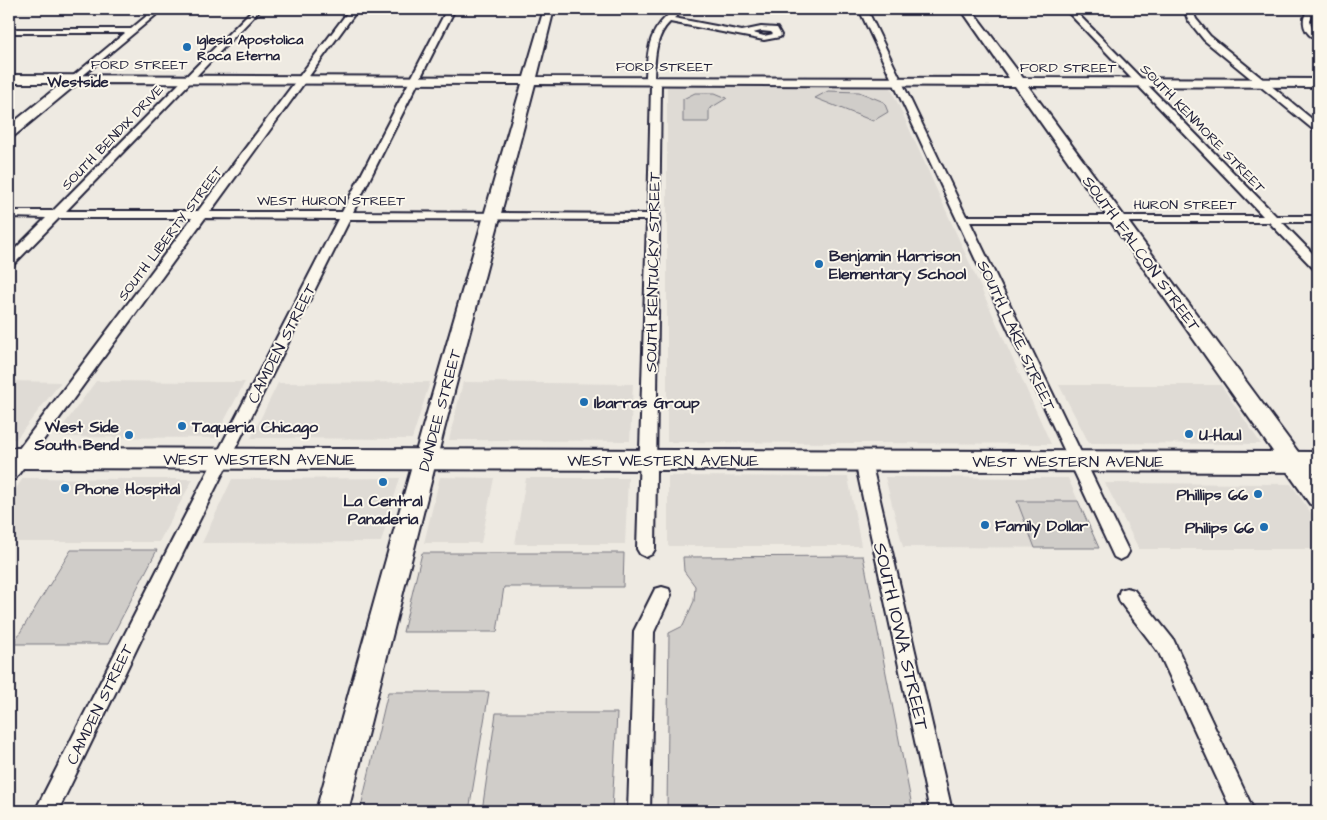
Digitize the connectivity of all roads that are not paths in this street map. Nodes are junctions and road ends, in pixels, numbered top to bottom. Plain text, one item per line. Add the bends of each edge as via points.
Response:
1 (159, 9) edge
2 (257, 9) edge
3 (354, 9) edge
4 (451, 9) edge
5 (549, 9) edge
6 (681, 9) edge
7 (863, 9) edge
8 (966, 9) edge
9 (1068, 9) edge
10 (1188, 9) edge
11 (1313, 10) edge
12 (668, 19) junction
13 (9, 31) edge
14 (132, 31) junction
15 (744, 33) dead end
16 (1318, 38) edge
17 (9, 79) edge
18 (75, 79) junction
19 (188, 79) junction
20 (302, 80) junction
21 (415, 80) junction
22 (528, 80) junction
23 (653, 80) junction
24 (898, 82) junction
25 (1019, 82) junction
26 (1139, 82) junction
27 (1262, 82) junction
28 (1318, 83) edge
29 (1318, 129) edge
30 (9, 133) edge
31 (9, 214) edge
32 (56, 214) junction
33 (201, 215) junction
34 (346, 215) junction
35 (491, 216) junction
36 (654, 216) junction
37 (962, 218) junction
38 (1117, 218) junction
39 (1273, 219) junction
40 (1318, 219) edge
41 (9, 262) edge
42 (1318, 266) edge
43 (222, 459) junction
44 (425, 460) junction
45 (648, 461) junction
46 (862, 461) junction
47 (1077, 462) junction
48 (1293, 462) junction
49 (1318, 462) edge
50 (13, 463) edge
51 (1318, 497) edge
52 (646, 549) dead end
53 (1120, 552) dead end
54 (662, 594) dead end
55 (1128, 596) dead end
56 (46, 811) edge
57 (332, 811) edge
58 (639, 811) edge
59 (941, 811) edge
60 (1243, 811) edge

1 - 14 street
2 - 19 street, SOUTH BENDIX DRIVE
3 - 20 street, SOUTH LIBERTY STREET
4 - 21 street, CAMDEN STREET
5 - 22 street, DUNDEE STREET
6 - 12 street, SOUTH KENTUCKY STREET
7 - 24 street, SOUTH LAKE STREET
8 - 25 street, SOUTH FALCON STREET
9 - 26 street, SOUTH KENMORE STREET
10 - 27 street via 1192,20 1208,38
11 - 16 street via 1306,23
12 - 15 street
12 - 23 street, SOUTH KENTUCKY STREET via 657,31 652,45 650,77
13 - 14 street
14 - 18 street
17 - 18 street, FORD STREET
18 - 19 street, FORD STREET
18 - 30 street
19 - 20 street, FORD STREET
19 - 32 street, SOUTH BENDIX DRIVE
20 - 21 street, FORD STREET
20 - 33 street, SOUTH LIBERTY STREET
21 - 22 street, FORD STREET
21 - 34 street, CAMDEN STREET
22 - 23 street, FORD STREET
22 - 35 street, DUNDEE STREET
23 - 24 street, FORD STREET
23 - 36 street, SOUTH KENTUCKY STREET via 656,85
24 - 25 street, FORD STREET
24 - 37 street, SOUTH LAKE STREET
25 - 26 street, FORD STREET
25 - 38 street, SOUTH FALCON STREET
26 - 27 street, FORD STREET
26 - 39 street, SOUTH KENMORE STREET
27 - 28 street, FORD STREET
27 - 29 street
31 - 32 street, WEST HURON STREET
32 - 33 street, WEST HURON STREET
32 - 41 street, SOUTH BENDIX DRIVE
33 - 34 street, WEST HURON STREET
33 - 50 street, SOUTH LIBERTY STREET
34 - 35 street, WEST HURON STREET
34 - 43 street, CAMDEN STREET
35 - 36 street, WEST HURON STREET
35 - 44 street, DUNDEE STREET
36 - 45 street, SOUTH KENTUCKY STREET
37 - 38 street, HURON STREET
37 - 47 street, SOUTH LAKE STREET
38 - 39 street, HURON STREET
38 - 48 street, SOUTH FALCON STREET
39 - 40 street, HURON STREET
39 - 42 street, SOUTH KENMORE STREET
43 - 44 main road, WEST WESTERN AVENUE
43 - 50 main road, WEST WESTERN AVENUE
43 - 56 street, CAMDEN STREET
44 - 45 main road, WEST WESTERN AVENUE
44 - 57 street, DUNDEE STREET
45 - 46 main road, WEST WESTERN AVENUE
45 - 52 street, SOUTH KENTUCKY STREET
46 - 47 main road, WEST WESTERN AVENUE
46 - 59 street, SOUTH IOWA STREET
47 - 48 main road, WEST WESTERN AVENUE
47 - 53 street, SOUTH LAKE STREET
48 - 49 main road, WEST WESTERN AVENUE
48 - 51 street, SOUTH FALCON STREET
54 - 58 street via 644,631
55 - 60 street via 1166,646

